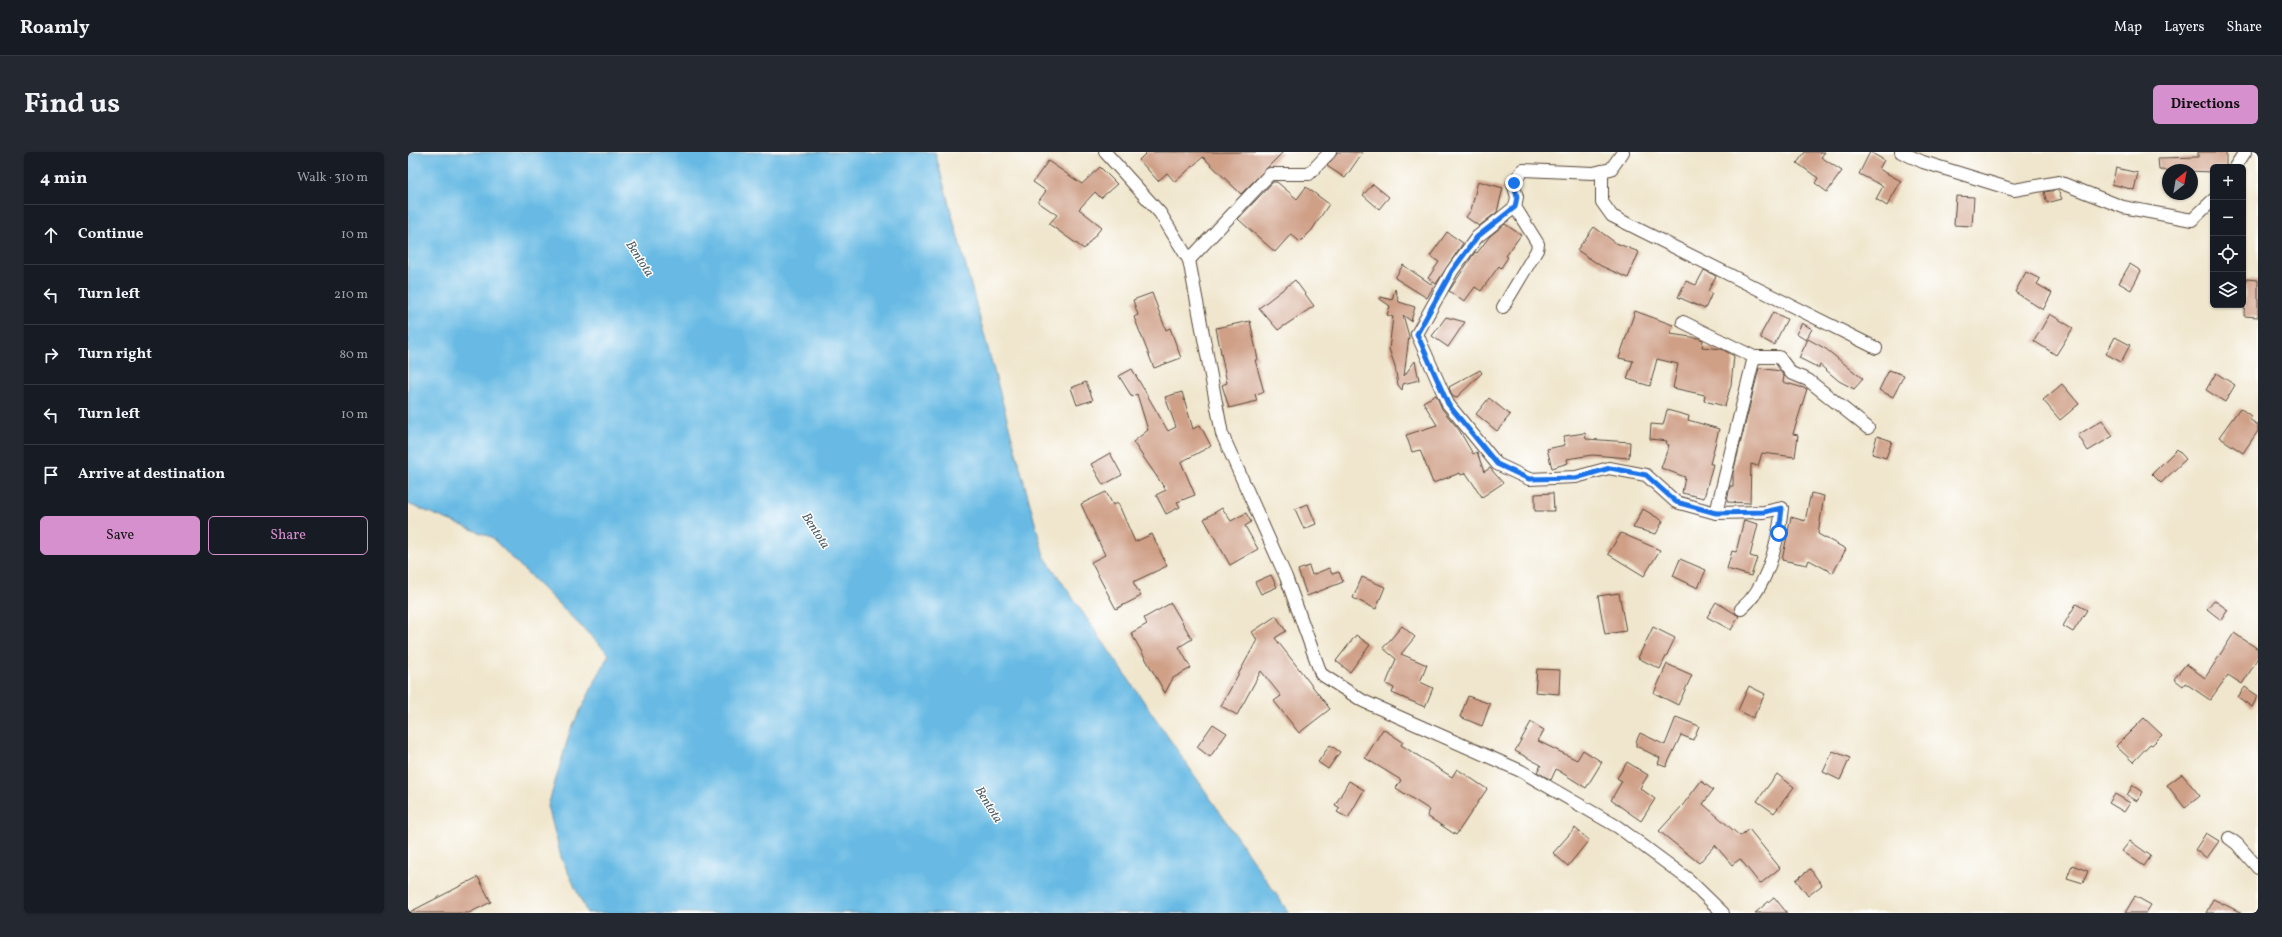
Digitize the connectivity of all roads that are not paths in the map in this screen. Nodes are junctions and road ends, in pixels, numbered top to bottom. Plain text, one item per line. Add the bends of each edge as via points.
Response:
1 (1105, 152) edge
2 (1330, 152) edge
3 (1623, 152) edge
4 (1901, 152) edge
5 (2244, 152) edge
6 (2238, 164) edge
7 (1602, 171) junction
8 (2210, 203) edge
9 (1515, 207) junction
10 (1189, 260) junction
11 (1503, 307) dead end
12 (1683, 322) dead end
13 (1876, 348) dead end
14 (1754, 357) junction
15 (1868, 428) dead end
16 (1716, 513) junction
17 (1741, 609) dead end
18 (2229, 838) dead end
19 (2258, 868) edge
20 (1723, 913) edge

1 - 10 street via 1160,213
2 - 10 street via 1310,174 1270,174
3 - 7 street via 1611,169
4 - 8 street via 1923,162 2014,190 2059,182 2123,207 2192,220
5 - 6 street
7 - 9 street via 1593,173 1523,170 1514,183 1517,197
7 - 13 street via 1602,202 1612,216
9 - 11 street via 1538,244
9 - 16 street via 1477,237 1452,271 1417,334 1448,404 1497,464 1529,479 1576,478 1610,468 1646,475 1676,502
10 - 20 street via 1222,434 1286,577 1321,674 1363,701 1521,771 1618,828 1688,879
12 - 14 street
14 - 15 street via 1779,357 1791,373 1808,380
14 - 16 street
16 - 17 street via 1764,512 1782,508 1772,559 1752,601
18 - 19 street

